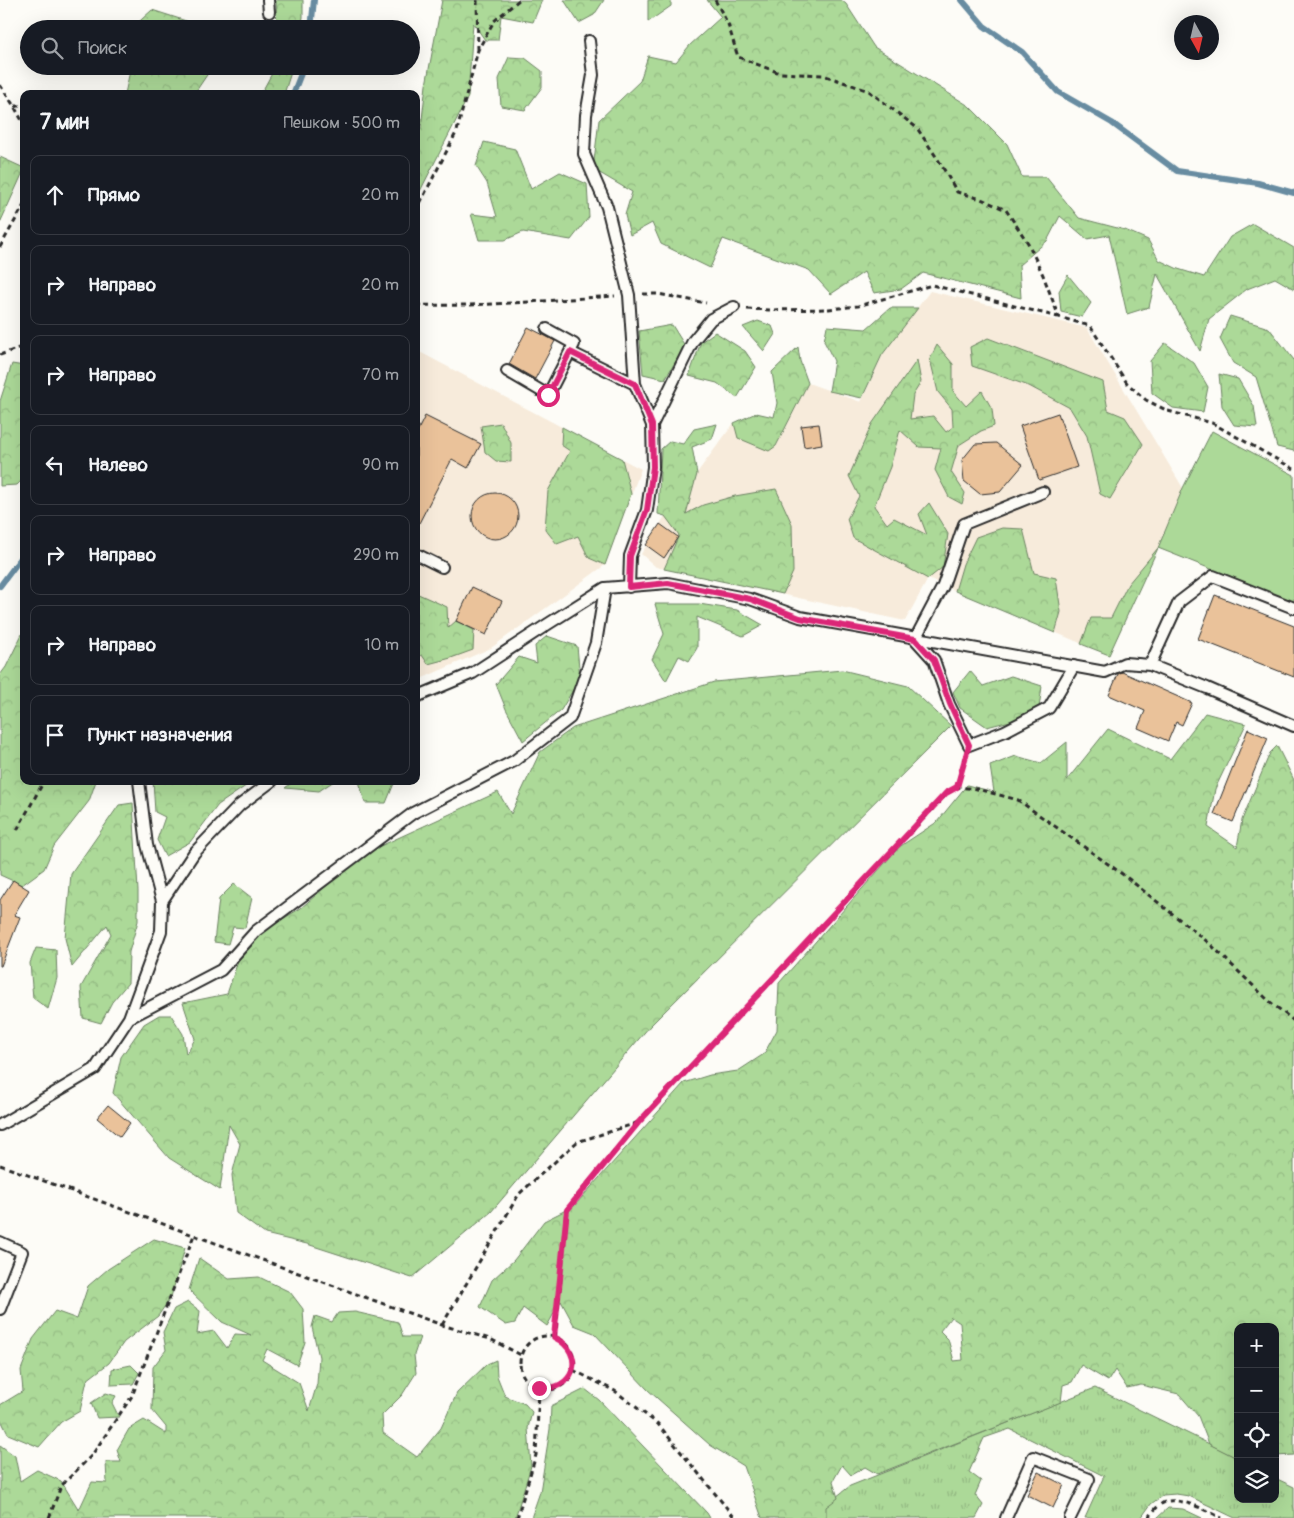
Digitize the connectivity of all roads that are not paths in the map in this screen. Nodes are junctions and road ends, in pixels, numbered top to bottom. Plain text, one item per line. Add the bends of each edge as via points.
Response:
1 (268, 0) edge
2 (269, 12) dead end
3 (589, 41) dead end
4 (734, 307) dead end
5 (547, 329) dead end
6 (570, 352) junction
7 (507, 371) dead end
8 (635, 384) junction
9 (652, 425) junction
10 (1043, 492) dead end
11 (420, 556) edge
12 (442, 567) dead end
13 (629, 587) junction
14 (605, 588) junction
15 (1294, 608) edge
16 (915, 639) junction
17 (1150, 664) junction
18 (1074, 666) junction
19 (420, 695) edge
20 (1294, 726) edge
21 (139, 785) edge
22 (267, 785) edge
23 (162, 901) junction
24 (129, 1018) junction
25 (0, 1125) edge
26 (0, 1242) edge
27 (0, 1309) edge
28 (1006, 1518) edge
29 (1070, 1518) edge

1 - 2 lane
3 - 8 lane via 593,75 584,154 607,207 630,295
4 - 9 lane via 711,319 693,341
5 - 6 lane via 574,344
6 - 7 lane via 548,395
6 - 8 lane
8 - 9 lane
9 - 13 lane via 653,467 647,510 630,556
10 - 16 lane via 964,524 944,586
11 - 12 lane
13 - 14 lane
13 - 16 lane via 668,583 750,599 800,618
14 - 19 lane via 473,673
14 - 24 lane via 596,643 570,718 514,761 413,813 256,931 221,970
15 - 17 lane via 1213,576 1179,602
16 - 18 lane
16 - 18 lane via 934,660 969,745 1049,708
17 - 18 lane via 1125,663 1105,672
17 - 20 lane
21 - 23 lane via 148,845
22 - 23 lane via 240,805 194,853
23 - 24 lane via 161,931
24 - 25 lane via 95,1069
26 - 27 lane via 22,1252
28 - 29 lane via 1033,1457 1089,1479

